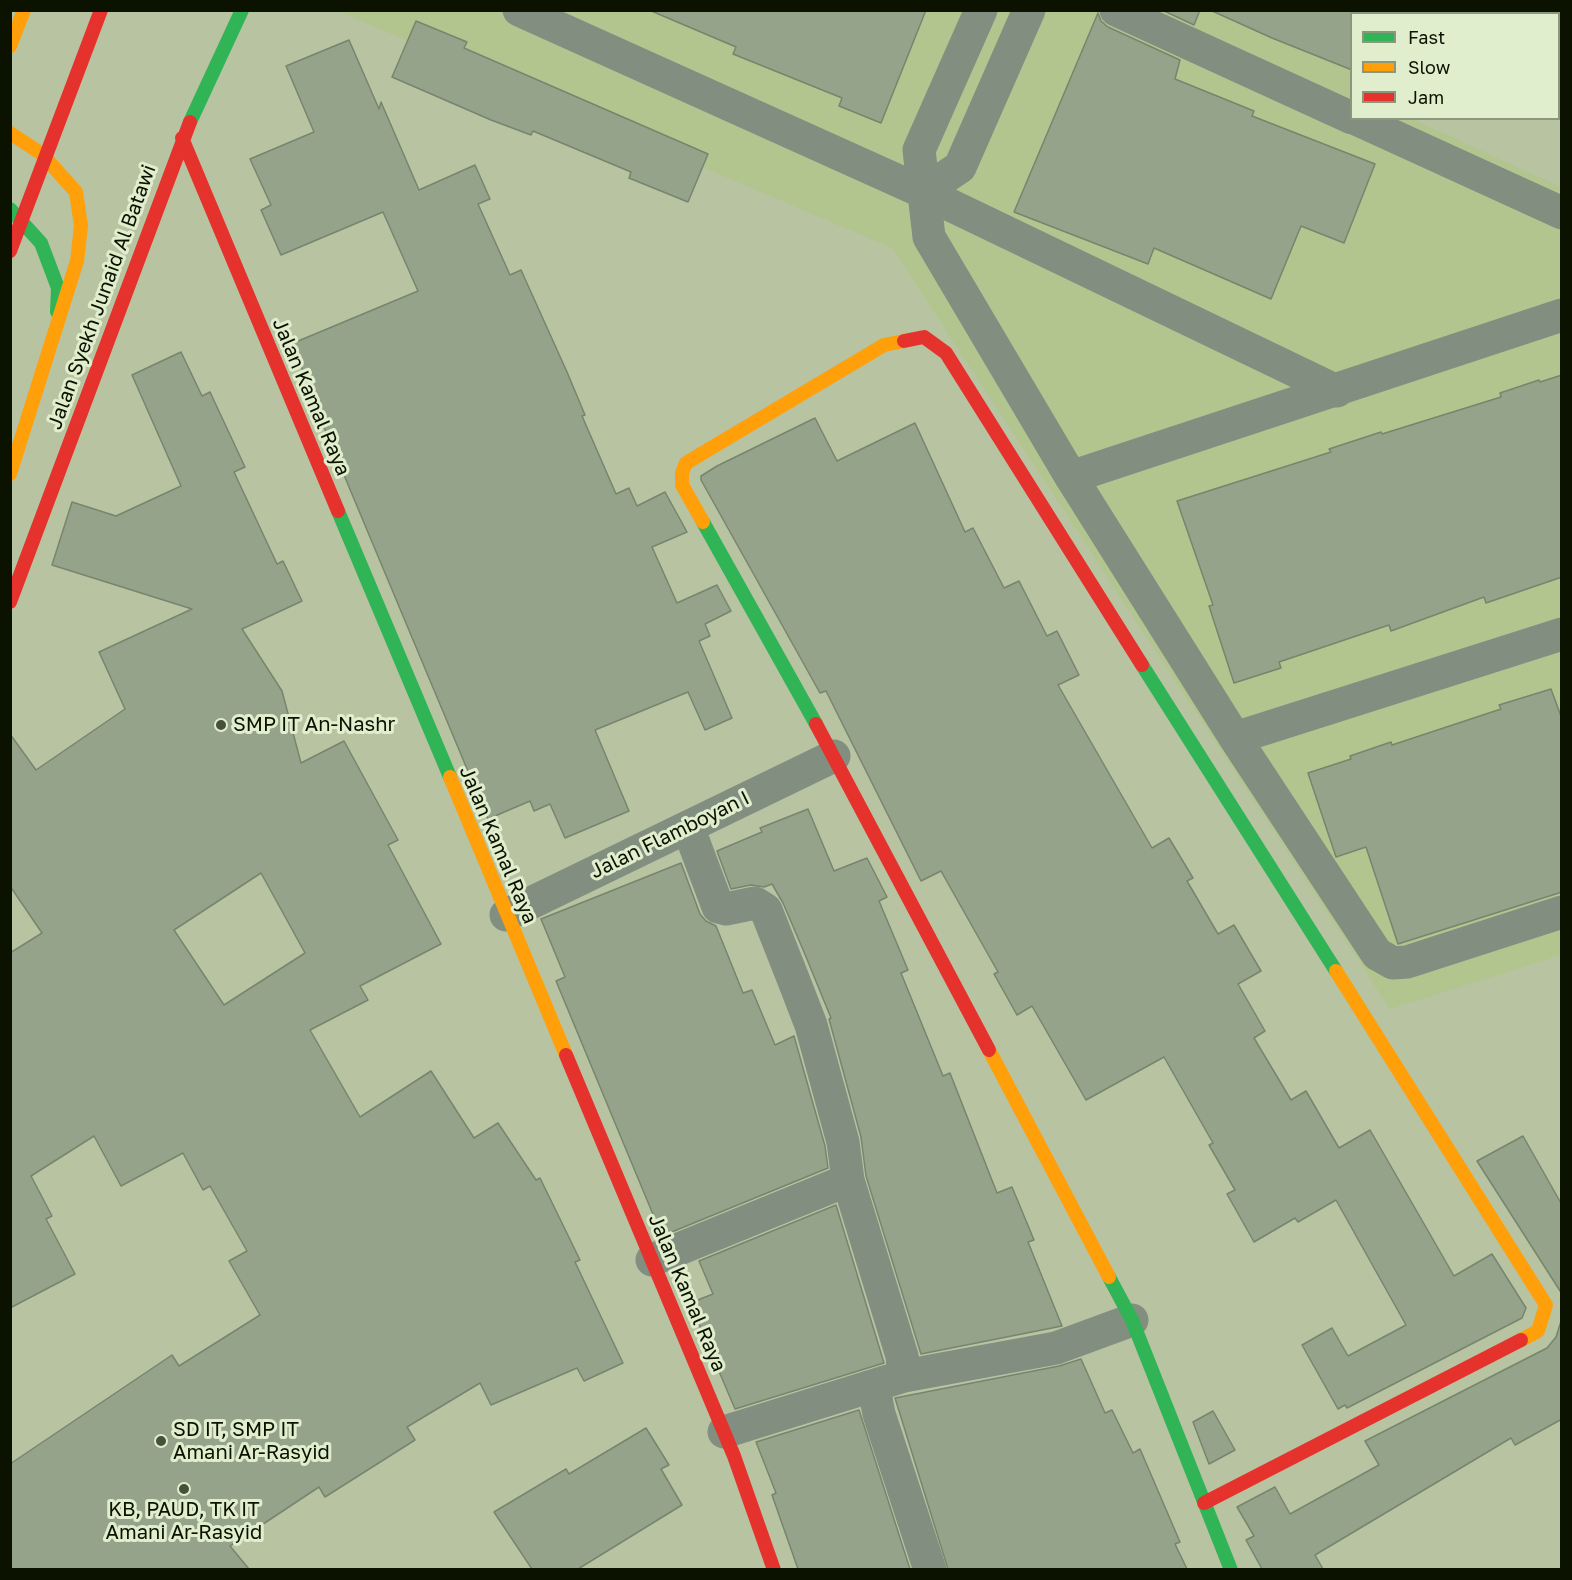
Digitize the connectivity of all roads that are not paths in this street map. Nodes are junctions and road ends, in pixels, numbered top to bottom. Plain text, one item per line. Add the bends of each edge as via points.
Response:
1 (24, 10) edge
2 (101, 10) edge
3 (242, 10) edge
4 (519, 10) edge
5 (981, 10) edge
6 (1029, 10) edge
7 (1116, 10) edge
8 (10, 46) edge
9 (1350, 117) edge
10 (1357, 120) edge
11 (10, 133) edge
12 (182, 138) junction
13 (923, 192) junction
14 (10, 209) edge
15 (1562, 213) edge
16 (10, 251) edge
17 (1562, 315) edge
18 (56, 335) junction
19 (1337, 391) junction
20 (10, 474) edge
21 (1071, 477) junction
22 (10, 602) edge
23 (1562, 634) edge
24 (1235, 738) junction
25 (834, 756) junction
26 (688, 827) junction
27 (1562, 912) edge
28 (506, 915) junction
29 (848, 1180) junction
30 (652, 1260) junction
31 (1132, 1320) junction
32 (904, 1376) junction
33 (874, 1388) junction
34 (724, 1432) junction
35 (1204, 1503) junction
36 (774, 1569) edge
37 (930, 1569) edge
38 (1231, 1569) edge

1 - 8 main road
2 - 16 main road, bridge
3 - 12 main road, Jalan Syekh Junaid Al Batawi
4 - 13 street
5 - 13 street via 919,150
6 - 13 street via 960,167
7 - 9 street
10 - 15 street
11 - 18 main road via 42,154 76,192 81,225 77,261
12 - 22 main road, Jalan Syekh Junaid Al Batawi
12 - 28 main road, Jalan Kamal Raya
13 - 19 street
13 - 21 street via 929,237
14 - 18 main road via 41,243 54,277 58,288
17 - 19 street
18 - 20 main road
19 - 21 street
21 - 24 street
23 - 24 street
24 - 27 street via 1377,954 1393,963 1407,962
25 - 26 street, Jalan Flamboyan I
25 - 31 main road
25 - 35 main road via 682,485 682,473 686,463 884,345 924,337 946,352 1546,1305 1538,1331
26 - 28 street, Jalan Flamboyan I
26 - 29 street via 718,907 755,903 766,910 812,1025 843,1142
28 - 30 main road, Jalan Kamal Raya
29 - 30 street
29 - 32 street via 902,1356
30 - 34 main road, Jalan Kamal Raya
31 - 32 street via 1056,1348
31 - 35 main road
32 - 33 street
33 - 34 street
33 - 37 street
34 - 36 main road, Jalan Kamal Raya
35 - 38 main road

